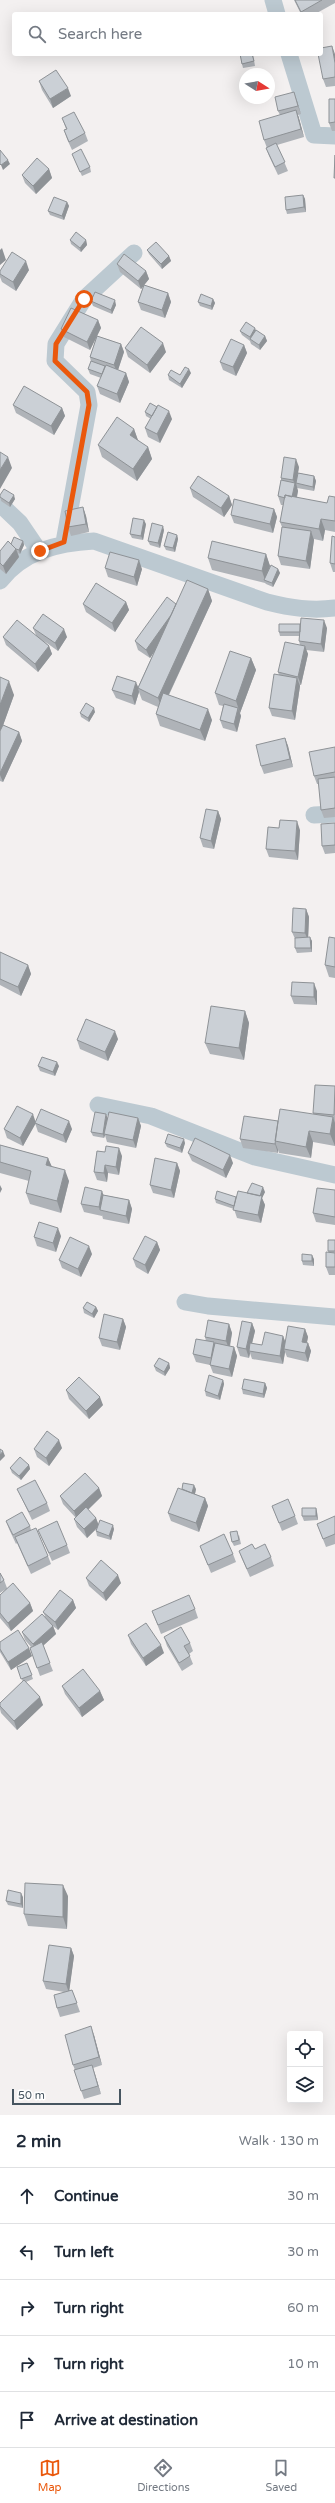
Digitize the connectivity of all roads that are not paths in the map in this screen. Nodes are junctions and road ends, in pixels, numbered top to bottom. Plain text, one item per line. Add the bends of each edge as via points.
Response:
1 (273, 0) edge
2 (276, 12) edge
3 (290, 56) edge
4 (335, 136) edge
5 (134, 253) dead end
6 (0, 504) edge
7 (64, 542) junction
8 (40, 551) junction
9 (0, 581) edge
10 (335, 608) edge
11 (335, 814) edge
12 (314, 816) dead end
13 (98, 1105) dead end
14 (335, 1175) edge
15 (185, 1302) dead end
16 (335, 1317) edge

1 - 2 street
3 - 4 street via 314,135
5 - 7 street via 84,299 56,344 55,361 87,392 89,405
6 - 8 street via 20,523
7 - 8 street
7 - 10 street via 94,541 280,605 316,610
8 - 9 street via 10,569
11 - 12 street
13 - 14 street via 151,1116 255,1157
15 - 16 street

